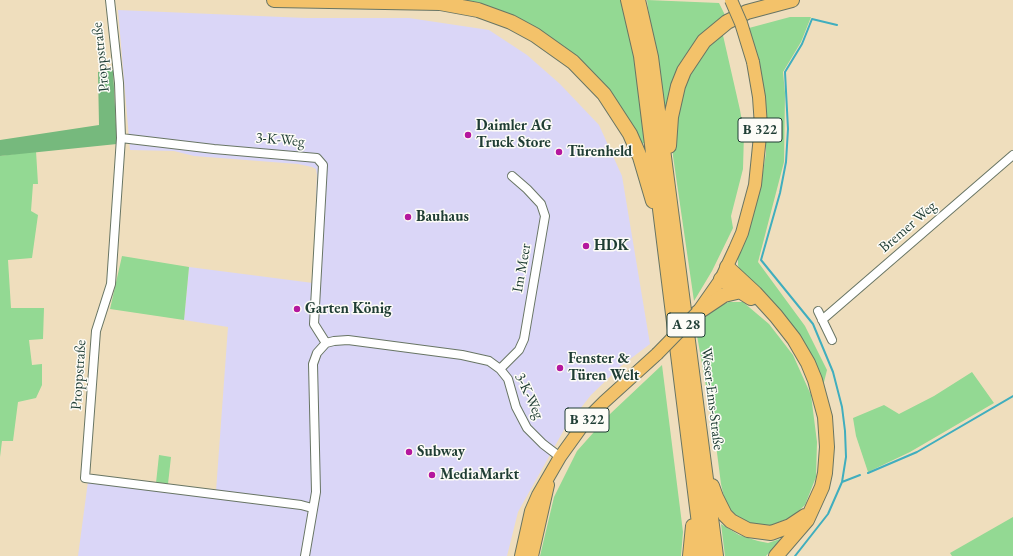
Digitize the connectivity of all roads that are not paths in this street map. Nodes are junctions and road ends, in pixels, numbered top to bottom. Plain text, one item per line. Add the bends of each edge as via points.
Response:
1 (110, 0) edge
2 (274, 0) edge
3 (731, 0) edge
4 (792, 0) edge
5 (634, 5) edge
6 (120, 138) junction
7 (1013, 155) edge
8 (666, 174) junction
9 (512, 176) dead end
10 (661, 226) junction
11 (724, 273) junction
12 (741, 291) junction
13 (765, 304) junction
14 (818, 311) dead end
15 (698, 313) junction
16 (822, 320) junction
17 (832, 340) dead end
18 (326, 344) junction
19 (500, 369) junction
20 (560, 457) junction
21 (703, 458) junction
22 (551, 472) junction
23 (696, 499) junction
24 (312, 508) junction
25 (810, 512) junction
26 (305, 556) edge
27 (521, 556) edge
28 (532, 556) edge
29 (690, 556) edge
30 (703, 556) edge
31 (716, 556) edge
32 (776, 556) edge

1 - 6 street, Proppstraße via 119,82
2 - 10 highway via 440,2 478,10 535,35 573,62 604,94 616,112 640,157
3 - 11 main road, B 322, bridge via 753,62 760,113 758,166 752,197 742,233
4 - 8 highway via 747,12 727,22 704,41 696,52 684,71 673,102
5 - 8 highway via 651,57
5 - 10 highway
6 - 18 street, 3-K-Weg via 317,158 323,164 314,324
6 - 24 street, Proppstraße via 111,284 96,331 85,478
7 - 16 street, Bremer Weg
8 - 21 highway, Weser-Ems-Straße / A 28
9 - 19 street, Im Meer via 541,204 545,216 524,339 519,350
10 - 23 highway, Weser-Ems-Straße / A 28
11 - 12 highway
11 - 13 highway
11 - 15 main road, B 322
12 - 13 highway
12 - 15 highway via 724,294
13 - 25 highway via 794,339 808,363 823,405 827,447 825,473 819,495
14 - 16 street
15 - 20 main road, B 322, bridge via 588,418
16 - 17 street
18 - 19 street, 3-K-Weg via 348,340 462,355 489,361
18 - 24 street via 317,353 313,364 317,477 316,498
19 - 20 street, 3-K-Weg via 508,379 516,407 527,428
20 - 22 main road, B 322
21 - 25 highway via 725,515 739,526 759,533 770,533 790,526
21 - 31 highway, Weser-Ems-Straße / A 28
22 - 27 main road, B 322 via 530,511
22 - 28 main road, B 322
23 - 29 highway
23 - 30 highway, Weser-Ems-Straße / A 28
24 - 26 street
25 - 32 highway via 801,529

